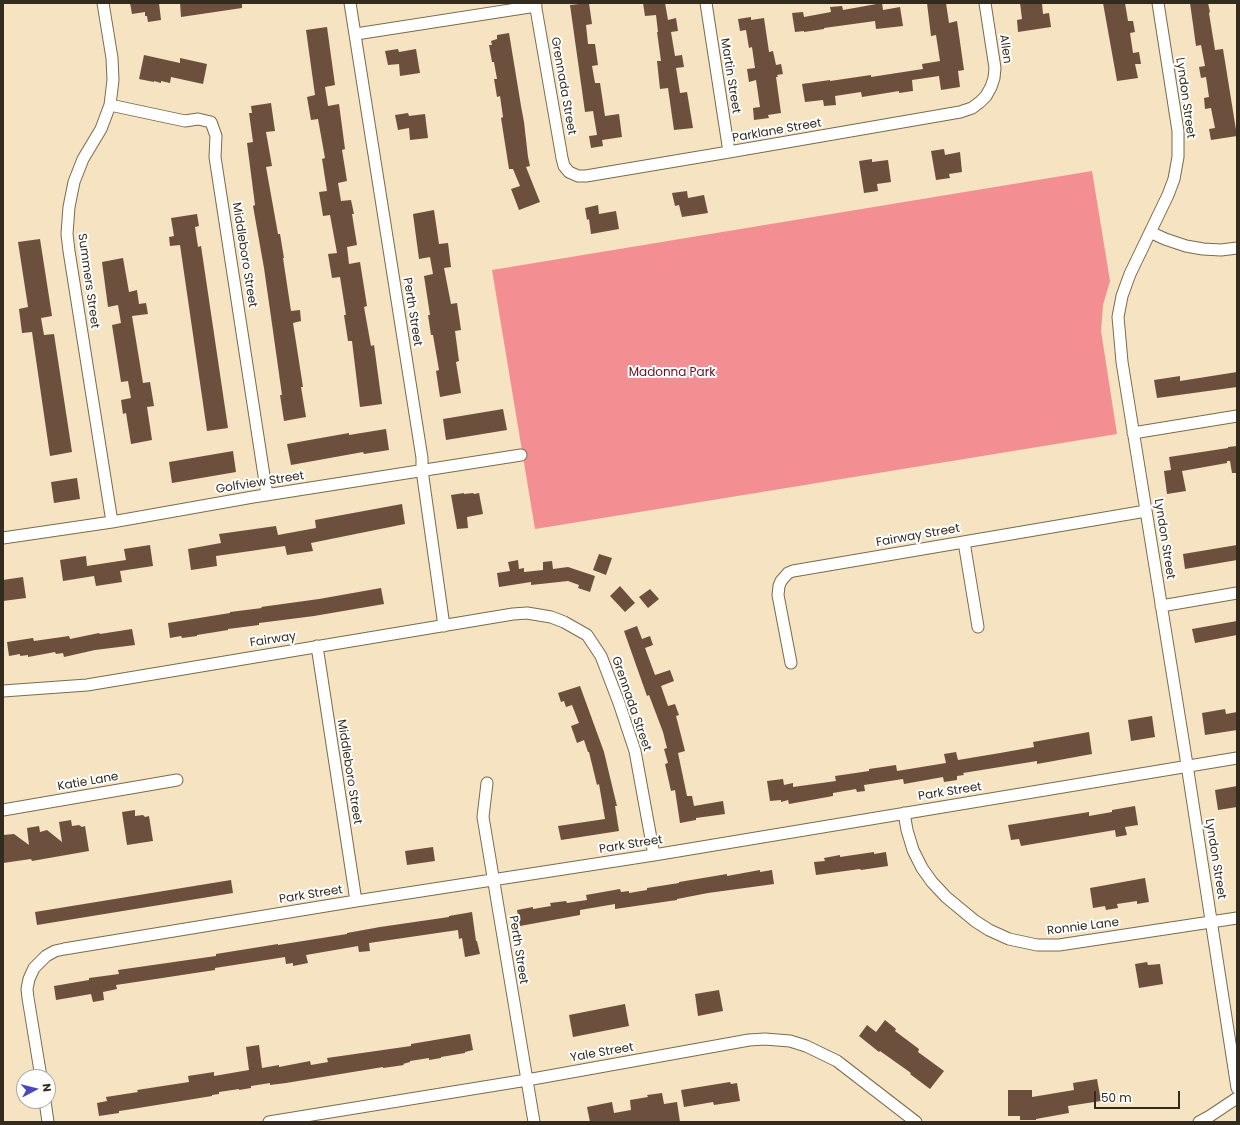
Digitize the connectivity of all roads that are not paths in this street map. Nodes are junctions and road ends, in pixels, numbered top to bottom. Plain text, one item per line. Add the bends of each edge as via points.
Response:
1 (102, 3) edge
2 (350, 3) edge
3 (706, 3) edge
4 (985, 3) edge
5 (1158, 3) edge
6 (536, 4) edge
7 (356, 34) junction
8 (986, 96) joint
9 (110, 104) junction
10 (729, 152) junction
11 (569, 172) joint
12 (1150, 232) junction
13 (1237, 248) edge
14 (1237, 416) edge
15 (1133, 433) junction
16 (521, 455) dead end
17 (422, 470) junction
18 (267, 495) junction
19 (1146, 511) junction
20 (112, 522) junction
21 (3, 538) edge
22 (964, 542) junction
23 (1237, 593) edge
24 (1161, 606) junction
25 (546, 616) joint
26 (444, 626) junction
27 (978, 627) dead end
28 (316, 646) junction
29 (791, 663) dead end
30 (3, 691) edge
31 (1237, 758) edge
32 (1187, 766) junction
33 (177, 780) dead end
34 (487, 783) dead end
35 (3, 810) edge
36 (904, 813) junction
37 (654, 854) junction
38 (493, 880) junction
39 (356, 901) junction
40 (1237, 918) edge
41 (1212, 922) junction
42 (40, 1069) edge
43 (527, 1080) junction
44 (1237, 1088) edge
45 (1237, 1098) edge
46 (46, 1109) edge
47 (910, 1120) edge
48 (48, 1122) edge
49 (269, 1122) edge
50 (534, 1122) edge
51 (1199, 1122) edge

1 - 9 street, Summers Street via 112,58
2 - 7 street, Perth Street
3 - 10 street, Martin Street
4 - 8 street, Allen via 995,68 993,83
5 - 12 street, Lyndon Street via 1179,144 1174,180
6 - 7 street
6 - 11 street, Grennada Street via 562,158
7 - 17 street, Perth Street
8 - 10 street, Parklane Street via 972,108 960,112
9 - 18 street, Middleboro Street via 185,121 198,119 211,122 216,136 215,157
9 - 20 street, Summers Street via 101,129 74,182 67,234
10 - 11 street, Parklane Street via 586,176
12 - 13 street via 1192,247 1221,250
12 - 15 street, Lyndon Street via 1130,274 1118,317
14 - 15 street
15 - 19 street, Lyndon Street
16 - 17 street, Golfview Street
17 - 18 street, Golfview Street
17 - 26 street, Perth Street
18 - 20 street, Golfview Street
19 - 22 street, Fairway Street
19 - 24 street, Lyndon Street
20 - 21 street, Golfview Street
22 - 27 street
22 - 29 street, Fairway Street via 788,573 781,581 778,595
23 - 24 street
24 - 32 street, Lyndon Street
25 - 26 street, Fairway via 514,614
25 - 37 street, Grennada Street via 564,622 587,635 601,656 635,751
26 - 28 street, Fairway
28 - 30 street, Fairway via 87,684
28 - 39 street, Middleboro Street
31 - 32 street, Park Street
32 - 36 street, Park Street
32 - 41 street, Lyndon Street
33 - 35 street, Katie Lane
34 - 38 street, Perth Street via 483,817
36 - 37 street, Park Street
36 - 41 street, Ronnie Lane via 913,850 932,882 975,921 1009,939 1037,945 1059,945
37 - 38 street, Park Street
38 - 39 street, Park Street
38 - 43 street, Perth Street
39 - 42 street, Park Street via 55,951 34,968 27,989
40 - 41 street, Ronnie Lane
41 - 44 street, Lyndon Street
43 - 47 street, Yale Street via 749,1040 778,1040 806,1046 837,1061
43 - 49 street, Yale Street
43 - 50 street, Perth Street
45 - 51 street
46 - 48 street

